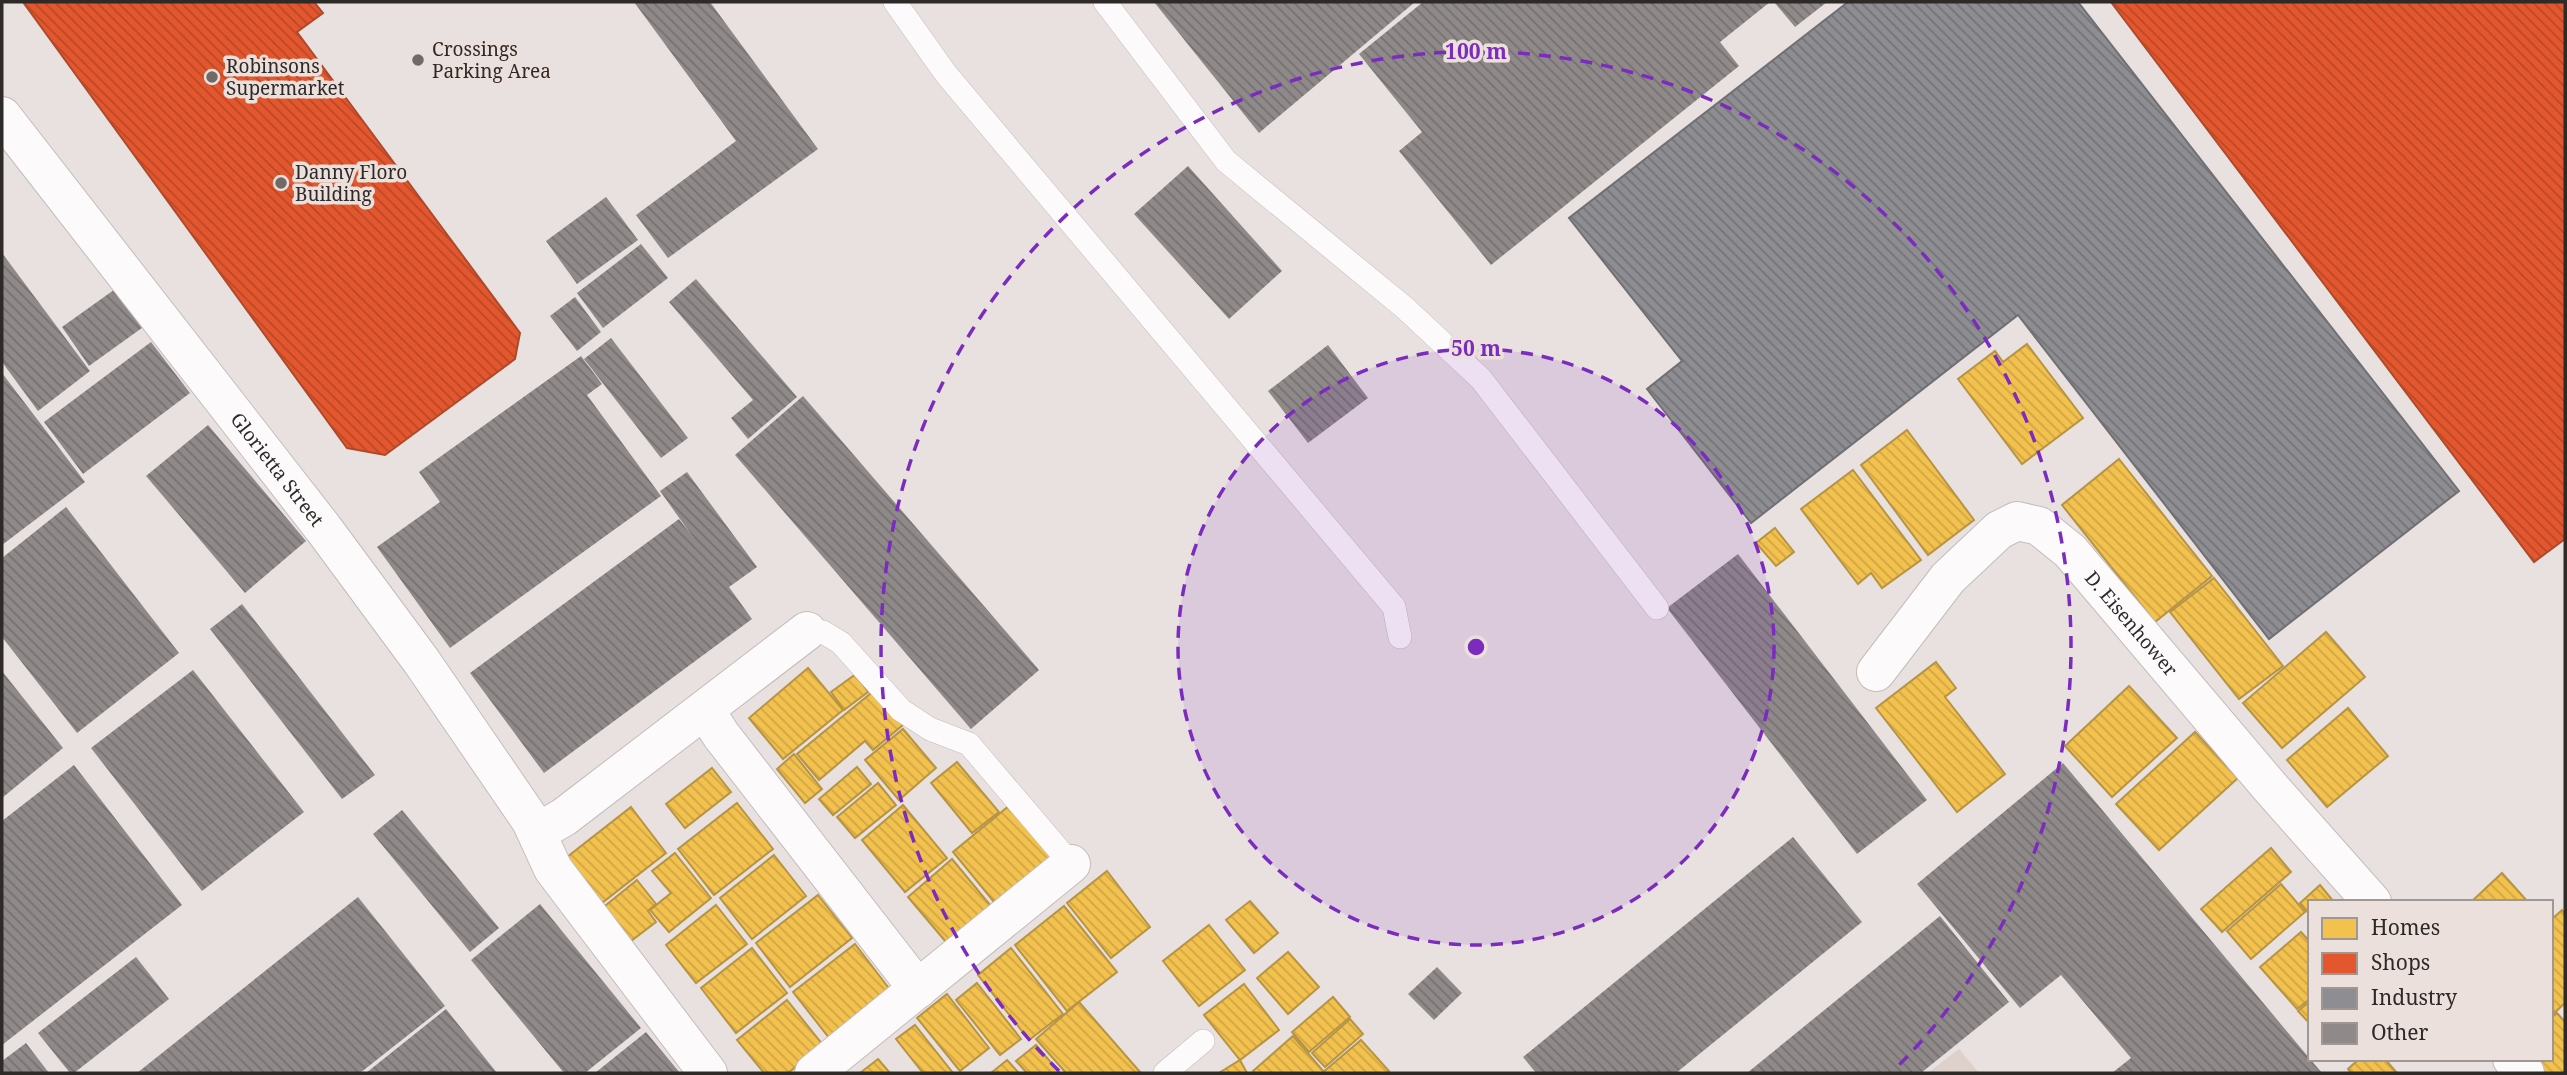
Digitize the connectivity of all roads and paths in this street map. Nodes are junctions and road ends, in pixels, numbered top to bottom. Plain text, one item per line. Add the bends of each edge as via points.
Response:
1 (895, 2) edge
2 (1105, 2) edge
3 (2, 116) edge
4 (1657, 608) dead end
5 (807, 631) joint
6 (1400, 637) dead end
7 (1876, 672) dead end
8 (705, 710) junction
9 (538, 824) junction
10 (1071, 864) joint
11 (2370, 900) edge
12 (918, 989) junction
13 (1203, 1041) dead end
14 (708, 1073) edge
15 (814, 1073) edge
16 (1165, 1073) edge

1 - 6 lane via 946,74 1394,607
2 - 4 lane via 1226,161 1405,308 1481,380
3 - 9 street, Glorietta Street via 323,527
5 - 8 street
5 - 10 lane via 823,632 841,643 901,710 930,729 969,744
7 - 11 street, D. Eisenhower via 1948,578 1999,530 2017,521 2039,526 2070,551
8 - 9 street via 564,817
8 - 12 street
9 - 14 street, Glorietta Street via 553,869
10 - 12 street
12 - 15 street
13 - 16 lane

